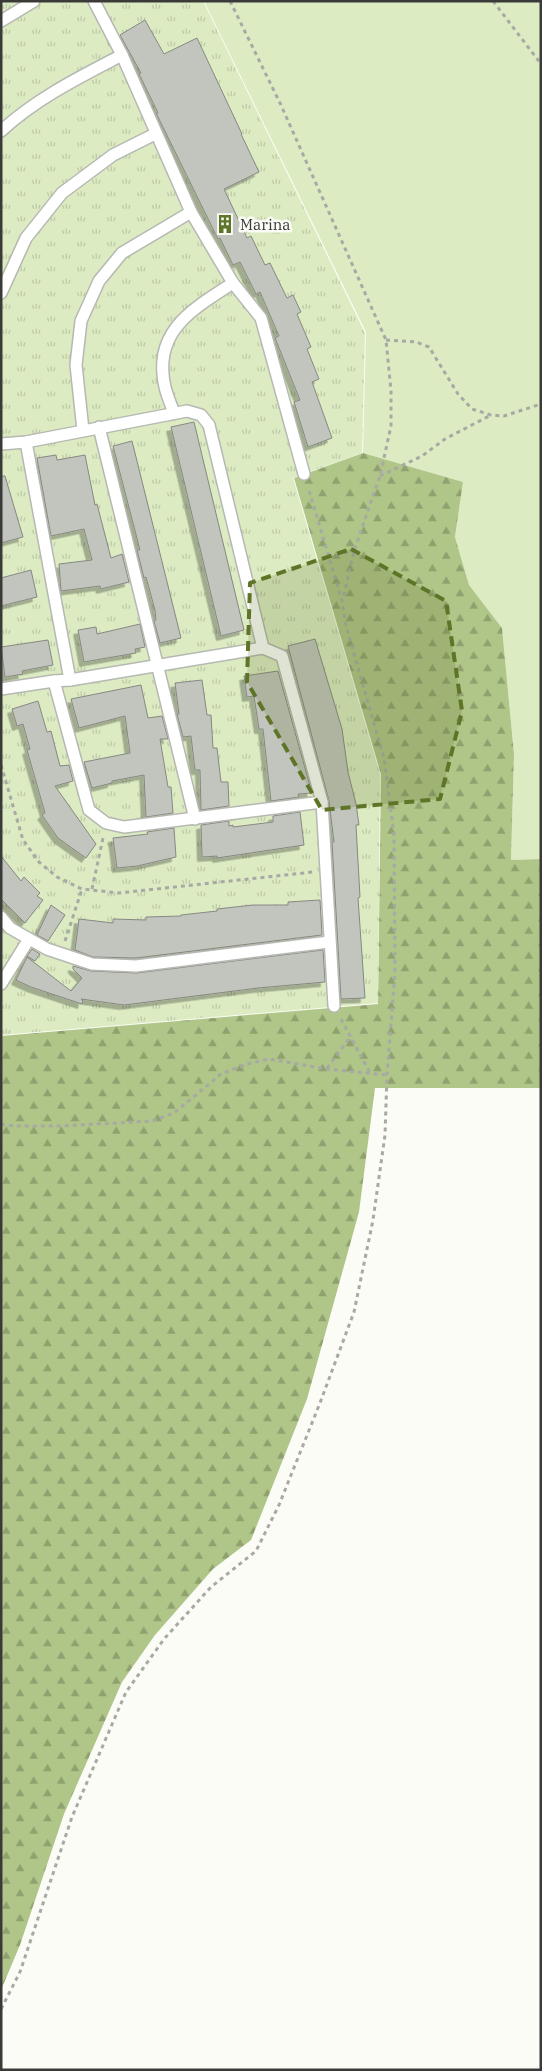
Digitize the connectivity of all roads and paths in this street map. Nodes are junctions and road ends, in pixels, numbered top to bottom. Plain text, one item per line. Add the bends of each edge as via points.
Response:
1 (94, 1) edge
2 (230, 1) edge
3 (493, 1) edge
4 (26, 3) edge
5 (1, 21) edge
6 (122, 55) junction
7 (541, 64) edge
8 (1, 131) edge
9 (155, 134) junction
10 (191, 212) junction
11 (233, 283) junction
12 (1, 293) edge
13 (386, 340) junction
14 (541, 404) edge
15 (174, 413) junction
16 (491, 415) junction
17 (99, 427) junction
18 (83, 430) junction
19 (26, 442) junction
20 (1, 444) edge
21 (304, 474) joint
22 (380, 476) junction
23 (354, 551) junction
24 (328, 556) junction
25 (342, 601) junction
26 (263, 648) junction
27 (158, 665) junction
28 (54, 680) junction
29 (70, 680) junction
30 (1, 689) edge
31 (1, 764) edge
32 (322, 802) junction
33 (195, 820) junction
34 (106, 823) junction
35 (325, 871) junction
36 (92, 888) junction
37 (82, 889) junction
38 (1, 917) edge
39 (29, 939) junction
40 (329, 942) junction
41 (61, 954) junction
42 (1, 984) edge
43 (334, 1006) joint
44 (351, 1036) junction
45 (327, 1068) junction
46 (370, 1074) junction
47 (387, 1075) junction
48 (1, 1124) edge
49 (1, 2009) edge

1 - 6 lane
2 - 13 path via 280,103
3 - 7 path
4 - 5 lane
6 - 8 lane via 19,114
6 - 9 lane
9 - 10 lane
9 - 12 lane via 113,155 62,193 26,238
10 - 11 lane
10 - 18 lane via 122,253 99,281 81,321 76,365
11 - 15 lane via 177,323 167,341 162,360 164,387
11 - 21 lane via 261,318
13 - 16 path via 416,342 429,347 458,394 472,409
13 - 22 path via 391,426
14 - 16 path via 504,416
15 - 17 lane
15 - 26 lane via 187,410 201,415 209,424
16 - 22 path via 444,439 422,456
17 - 18 lane
17 - 27 lane
18 - 19 lane
19 - 20 lane
19 - 29 lane
21 - 24 path
22 - 23 path
23 - 24 path
23 - 25 path
24 - 25 path
25 - 47 path via 346,626 384,758 394,834 395,972
26 - 27 lane
26 - 32 lane via 282,656
27 - 29 lane
27 - 33 lane
28 - 29 lane
28 - 30 lane
28 - 34 lane via 89,810
31 - 37 path via 23,840 39,862 56,877
32 - 33 lane
32 - 35 lane
33 - 34 lane via 124,827
34 - 36 path
35 - 36 path via 119,893
35 - 40 lane
36 - 37 path
37 - 41 path
38 - 39 lane via 10,928
39 - 41 lane
39 - 42 lane
40 - 41 lane via 136,966 92,964
40 - 43 lane
43 - 44 path
44 - 45 path
44 - 46 path
45 - 46 path
45 - 48 path via 269,1059 247,1064 221,1074 174,1113 152,1121 60,1126
46 - 47 path
47 - 49 path via 385,1135 373,1220 354,1312 279,1505 256,1551 211,1587 164,1639 126,1692 72,1817 20,1972

